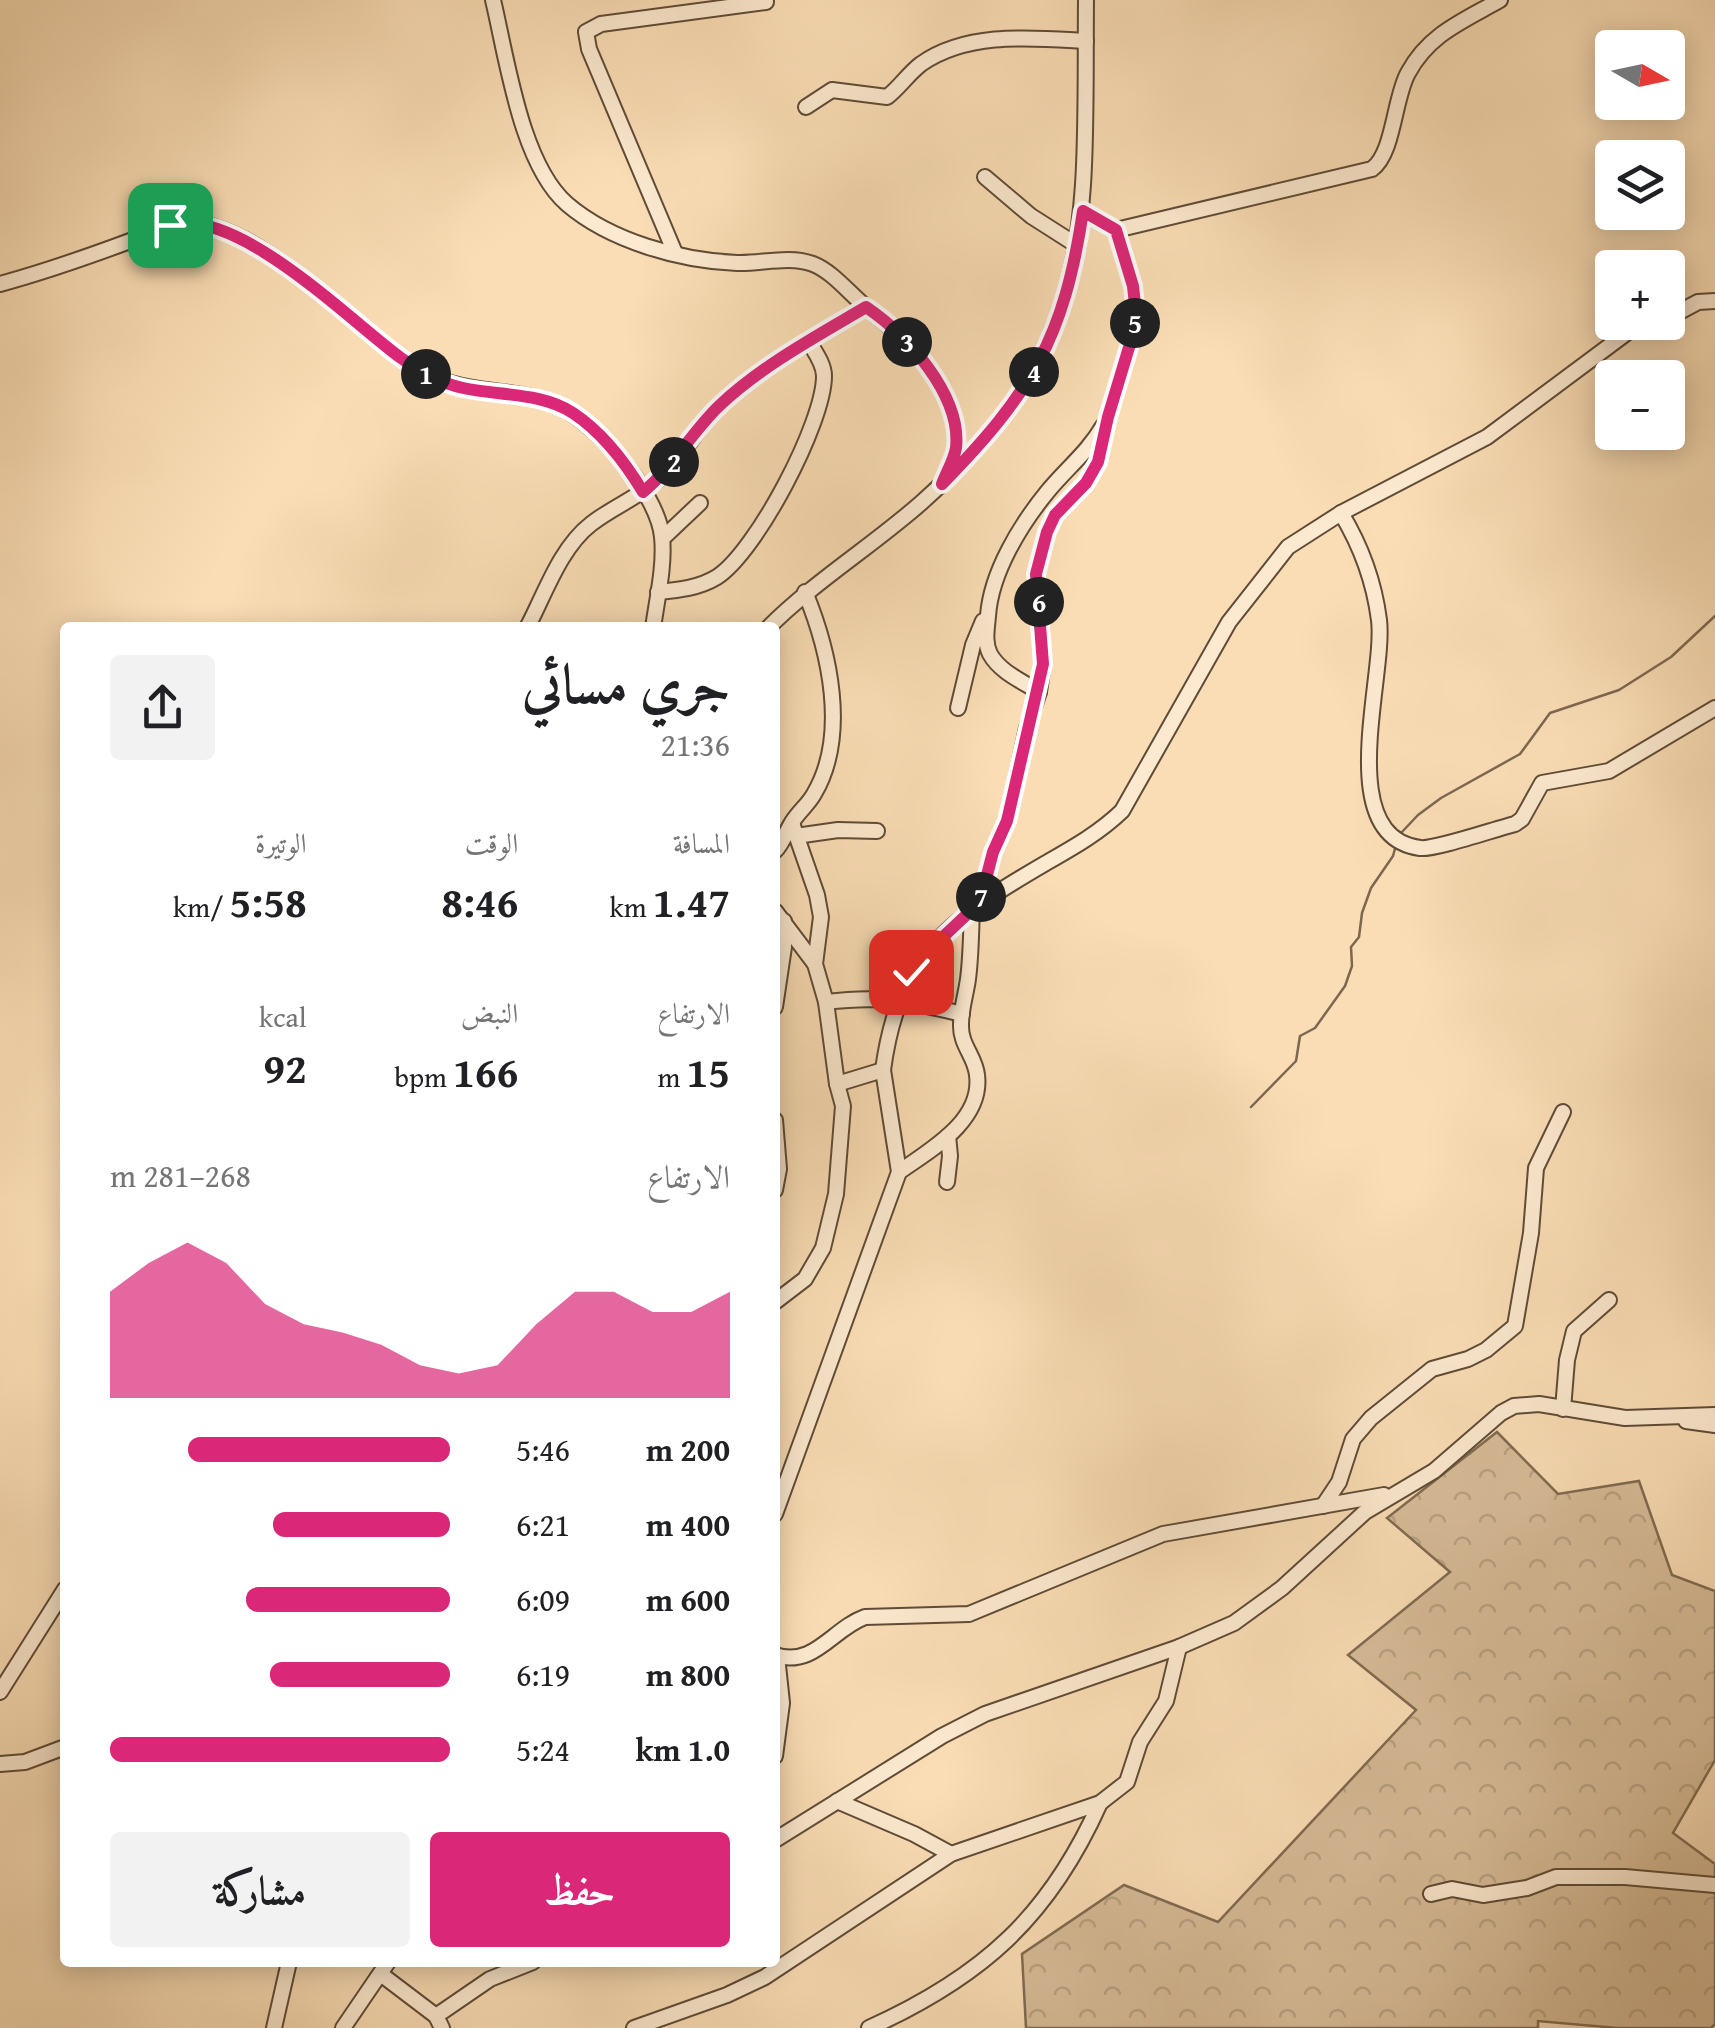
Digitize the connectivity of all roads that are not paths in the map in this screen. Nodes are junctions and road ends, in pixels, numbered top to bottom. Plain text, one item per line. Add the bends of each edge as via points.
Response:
1 (493, 0) edge
2 (1086, 0) edge
3 (1500, 0) edge
4 (766, 2) edge
5 (1086, 41) junction
6 (806, 107) dead end
7 (984, 177) dead end
8 (1083, 211) junction
9 (1116, 230) junction
10 (1078, 246) junction
11 (675, 254) junction
12 (0, 284) edge
13 (1715, 300) edge
14 (866, 307) junction
15 (1685, 309) edge
16 (1617, 340) edge
17 (808, 342) junction
18 (1108, 417) junction
19 (942, 484) junction
20 (643, 492) junction
21 (700, 503) dead end
22 (1341, 512) junction
23 (662, 538) junction
24 (658, 592) junction
25 (805, 592) junction
26 (988, 606) junction
27 (529, 622) edge
28 (654, 622) edge
29 (774, 622) edge
30 (1038, 692) junction
31 (958, 708) dead end
32 (1715, 708) edge
33 (794, 830) junction
34 (877, 831) dead end
35 (780, 845) edge
36 (976, 906) junction
37 (780, 917) edge
38 (780, 922) edge
39 (815, 964) junction
40 (780, 974) edge
41 (899, 999) junction
42 (826, 1002) junction
43 (962, 1014) junction
44 (883, 1070) junction
45 (836, 1084) junction
46 (1563, 1112) dead end
47 (948, 1136) junction
48 (898, 1172) junction
49 (947, 1182) dead end
50 (780, 1299) edge
51 (1609, 1300) dead end
52 (1564, 1408) junction
53 (1715, 1414) edge
54 (1660, 1416) junction
55 (1715, 1425) edge
56 (1390, 1494) junction
57 (780, 1500) edge
58 (1323, 1506) junction
59 (60, 1597) edge
60 (1180, 1646) junction
61 (780, 1657) edge
62 (780, 1687) edge
63 (0, 1692) edge
64 (780, 1718) edge
65 (60, 1750) edge
66 (0, 1764) edge
67 (837, 1801) junction
68 (1100, 1803) junction
69 (780, 1837) edge
70 (951, 1854) junction
71 (1715, 1885) edge
72 (1431, 1894) dead end
73 (288, 1967) edge
74 (520, 1967) edge
75 (385, 1969) edge
76 (439, 2022) edge
77 (274, 2028) edge
78 (343, 2028) edge
79 (634, 2028) edge
80 (869, 2028) edge

1 - 11 street via 532,154 548,182 586,218
2 - 5 street
3 - 9 street via 1436,36 1409,70 1383,154 1372,169
4 - 11 street via 601,24 586,32
5 - 6 street via 1018,38 967,45 918,66 887,97 832,90
5 - 8 street
7 - 10 street
8 - 9 street
8 - 10 street
9 - 18 street via 1136,314
10 - 19 street via 1055,330 1026,385
11 - 14 street via 734,263 810,263
12 - 20 street via 170,225 209,226 300,276 428,376 570,411 617,454
13 - 15 street
14 - 17 street
14 - 19 street via 906,340 948,404 956,450
16 - 22 street via 1487,438
17 - 20 street via 722,403
17 - 24 street via 824,379 811,429 782,492 728,569 698,586
18 - 26 street via 1028,517
18 - 30 street via 1098,462 1055,515 1036,574 1043,634
19 - 25 street
20 - 23 street
20 - 27 street via 573,542
21 - 23 street
22 - 32 street via 1360,546 1379,621 1367,782 1384,825 1400,841 1431,849 1515,824 1542,784 1609,771
22 - 36 street via 1288,547 1229,622 1122,810 1099,833
23 - 24 street
24 - 28 street
25 - 29 street
25 - 33 street via 817,622 833,722 826,764
26 - 30 street via 992,657
26 - 31 street
30 - 36 street via 1007,821
33 - 34 street
33 - 35 street
33 - 39 street via 818,895
36 - 41 street via 926,953
36 - 43 street
37 - 39 street
38 - 40 street
39 - 42 street
41 - 42 street
41 - 43 street
41 - 44 street
42 - 45 street
43 - 47 street via 962,1040 978,1078 970,1108
44 - 45 street
44 - 48 street
45 - 50 street via 843,1106 841,1143 828,1231 813,1269
46 - 58 street via 1536,1168 1515,1326 1486,1350 1432,1370 1371,1418 1353,1440
47 - 48 street
47 - 49 street
48 - 57 street
51 - 52 street via 1574,1331
52 - 54 street
52 - 56 street via 1514,1406 1434,1471
53 - 54 street
54 - 55 street
56 - 58 street
56 - 60 street via 1256,1609
58 - 61 street via 1163,1534 969,1614 866,1617 809,1655
59 - 63 street
60 - 67 street via 985,1714
60 - 68 street via 1162,1711 1140,1742 1127,1782
62 - 64 street
65 - 66 street
67 - 69 street
67 - 70 street
68 - 70 street
68 - 80 street via 1049,1895 1007,1940 957,1982
70 - 79 street via 766,1977
71 - 72 street via 1556,1877 1483,1895 1452,1889
73 - 77 street
74 - 76 street via 490,1979
75 - 76 street
75 - 78 street

